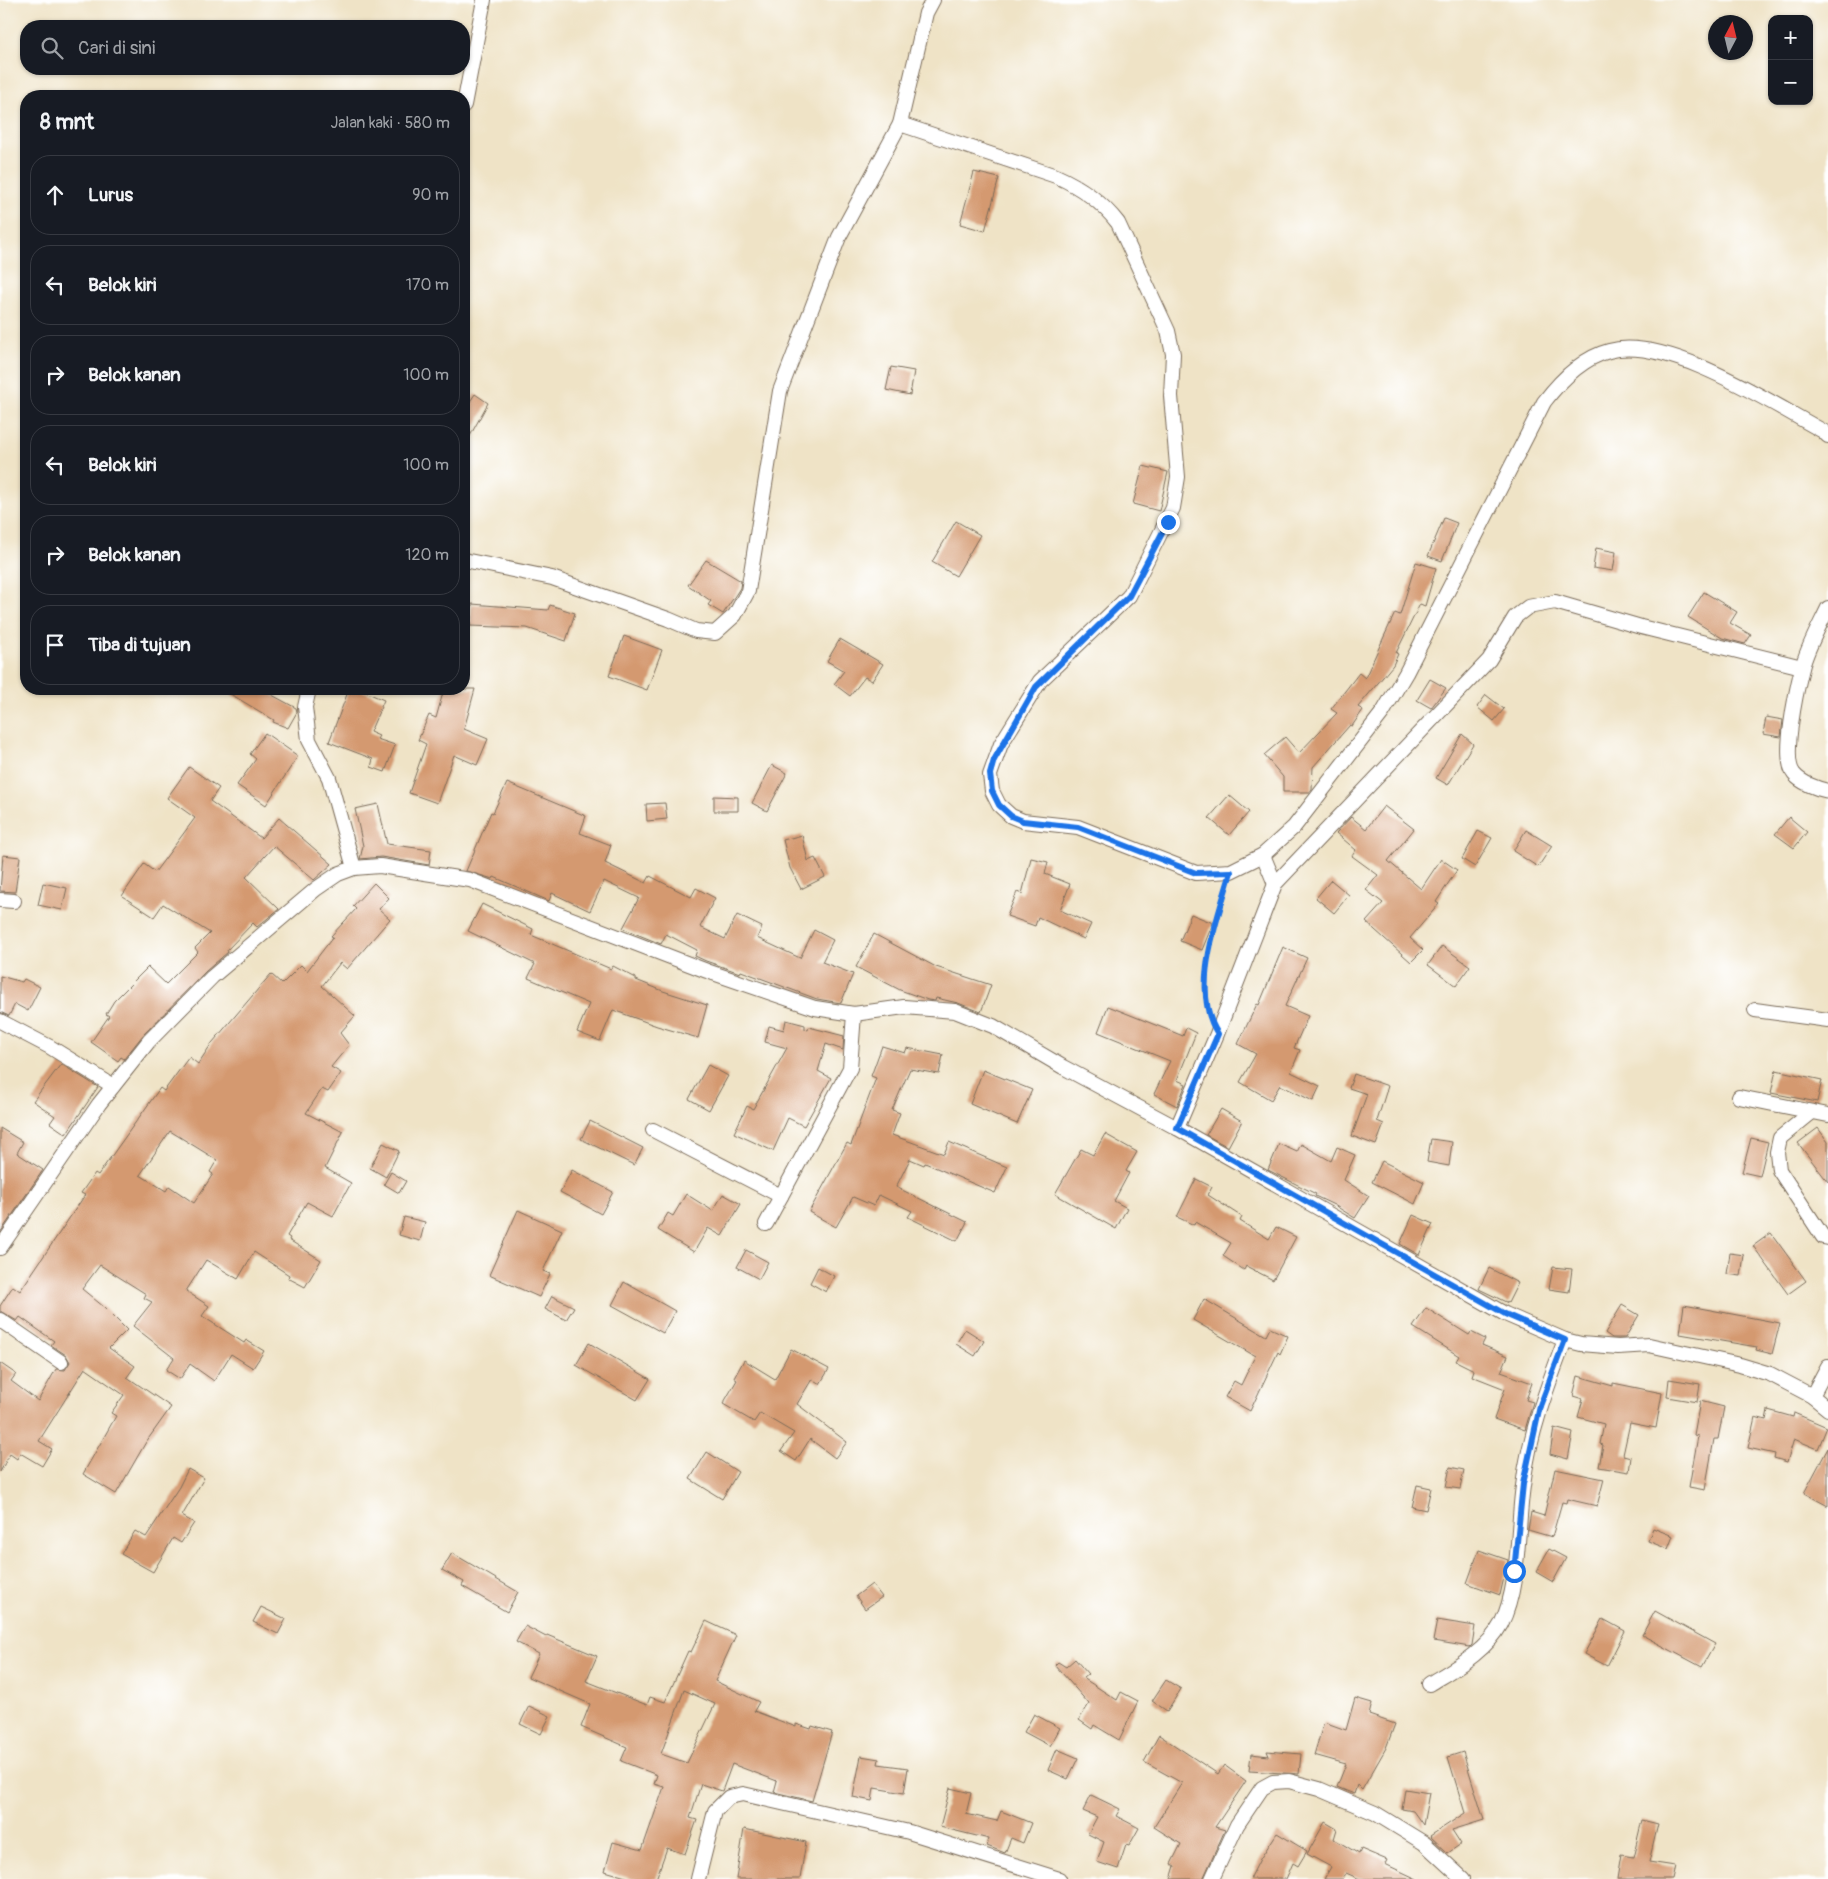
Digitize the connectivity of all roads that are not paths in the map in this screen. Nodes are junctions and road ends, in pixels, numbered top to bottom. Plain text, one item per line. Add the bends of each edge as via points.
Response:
1 (484, 0) edge
2 (933, 0) edge
3 (470, 74) edge
4 (470, 75) edge
5 (467, 90) edge
6 (900, 124) junction
7 (1828, 436) edge
8 (470, 561) edge
9 (1828, 608) edge
10 (1802, 667) junction
11 (308, 695) edge
12 (1828, 791) edge
13 (1263, 855) junction
14 (354, 868) junction
15 (1276, 884) junction
16 (0, 900) edge
17 (14, 901) dead end
18 (1755, 1010) dead end
19 (854, 1014) junction
20 (1828, 1020) edge
21 (0, 1021) edge
22 (113, 1086) junction
23 (1770, 1103) dead end
24 (1812, 1112) junction
25 (1828, 1115) edge
26 (1177, 1128) junction
27 (653, 1130) dead end
28 (781, 1196) junction
29 (766, 1224) dead end
30 (1828, 1238) edge
31 (0, 1248) edge
32 (0, 1320) edge
33 (1565, 1340) junction
34 (61, 1362) dead end
35 (1828, 1366) edge
36 (1812, 1396) junction
37 (1828, 1409) edge
38 (1429, 1684) dead end
39 (698, 1879) edge
40 (1059, 1879) edge
41 (1212, 1879) edge
42 (1462, 1879) edge

1 - 3 street
2 - 6 street via 926,14
4 - 5 street
6 - 8 street via 839,237 780,391 748,591 735,615 715,633 696,631 552,578
6 - 13 street via 1056,176 1082,189 1106,207 1131,250 1168,330 1172,348 1171,396 1178,477 1174,508 1129,596 1036,687 994,760 990,774 992,791 999,805 1023,821 1078,827 1196,873 1231,872
7 - 13 street via 1697,364 1665,352 1636,348 1609,351 1584,363 1560,382 1544,402 1383,712 1294,827
9 - 10 street
10 - 12 street via 1789,745 1790,766 1794,775 1820,790
10 - 15 street via 1555,602 1528,607 1515,617 1489,660
11 - 14 street via 305,707 309,740 329,778
13 - 15 street
14 - 19 street via 380,866 470,880 707,971 815,1008
14 - 22 street via 316,889 212,977 149,1041
15 - 26 street via 1218,1034
16 - 17 street
18 - 20 street
19 - 26 street via 904,1006 956,1011 993,1026
19 - 28 street via 850,1068
21 - 22 street
22 - 31 street
23 - 24 street via 1738,1097
24 - 25 street
24 - 30 street via 1780,1138 1777,1161 1779,1170 1822,1237
26 - 33 street via 1505,1314
27 - 28 street
28 - 29 street
32 - 34 street
33 - 36 street via 1688,1352 1770,1374
33 - 38 street via 1540,1406 1523,1484 1510,1605 1490,1640 1470,1658
35 - 36 street
36 - 37 street
39 - 40 street via 715,1811 729,1797 743,1794 909,1832
41 - 42 street via 1237,1825 1262,1788 1274,1782 1290,1781 1319,1789 1375,1813 1424,1843

